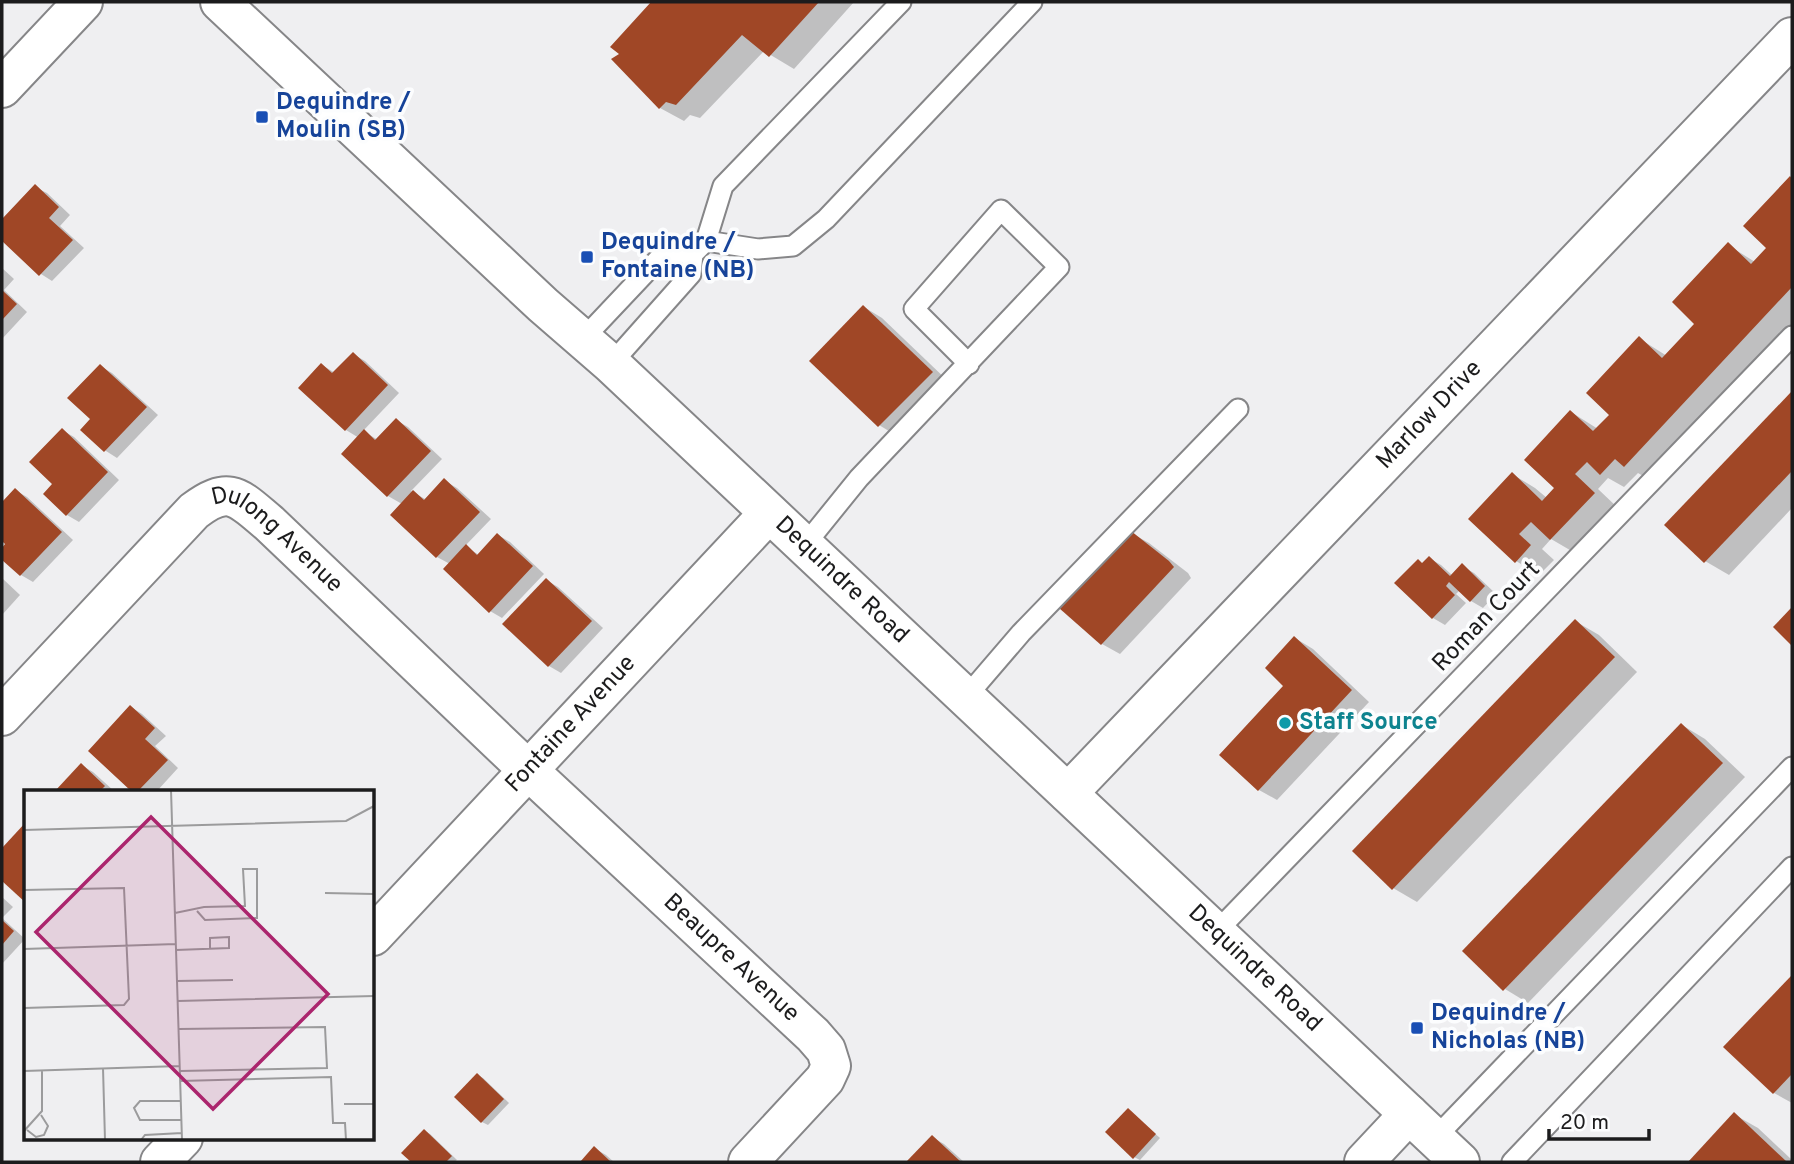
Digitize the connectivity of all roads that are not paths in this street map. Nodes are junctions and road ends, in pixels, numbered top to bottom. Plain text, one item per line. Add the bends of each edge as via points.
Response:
1 (83, 2) edge
2 (220, 2) edge
3 (901, 2) edge
4 (1032, 2) edge
5 (1792, 37) edge
6 (2, 88) edge
7 (700, 248) junction
8 (1792, 336) edge
9 (582, 340) junction
10 (611, 364) junction
11 (969, 364) junction
12 (1238, 409) dead end
13 (769, 513) junction
14 (804, 546) junction
15 (966, 697) junction
16 (2, 716) edge
17 (1792, 767) edge
18 (528, 770) junction
19 (1068, 793) junction
20 (1792, 867) edge
21 (1216, 932) junction
22 (374, 935) edge
23 (1434, 1138) edge
24 (181, 1140) edge
25 (160, 1162) edge
26 (748, 1162) edge
27 (1364, 1162) edge
28 (1512, 1162) edge

1 - 6 street
2 - 9 street, Dequindre Road
3 - 7 lane via 723,186
4 - 7 lane via 826,219 793,246
5 - 19 street, Marlow Drive
7 - 9 lane via 666,251
7 - 10 lane via 691,274
8 - 21 lane, Roman Court
9 - 10 street, Dequindre Road
10 - 13 street, Dequindre Road
11 - 11 lane via 1059,267 1001,210 914,309
11 - 14 lane via 859,478
12 - 15 lane via 1021,632
13 - 14 street, Dequindre Road
13 - 18 street, Fontaine Avenue
14 - 15 street, Dequindre Road
15 - 19 street, Dequindre Road
16 - 18 street, Dulong Avenue via 194,511 225,495 238,499 269,523
17 - 23 lane
18 - 22 street, Fontaine Avenue
18 - 26 street, Beaupre Avenue via 826,1050 831,1066 825,1079
19 - 21 street, Dequindre Road
20 - 28 lane
21 - 23 street, Dequindre Road
23 - 27 street
24 - 25 street

